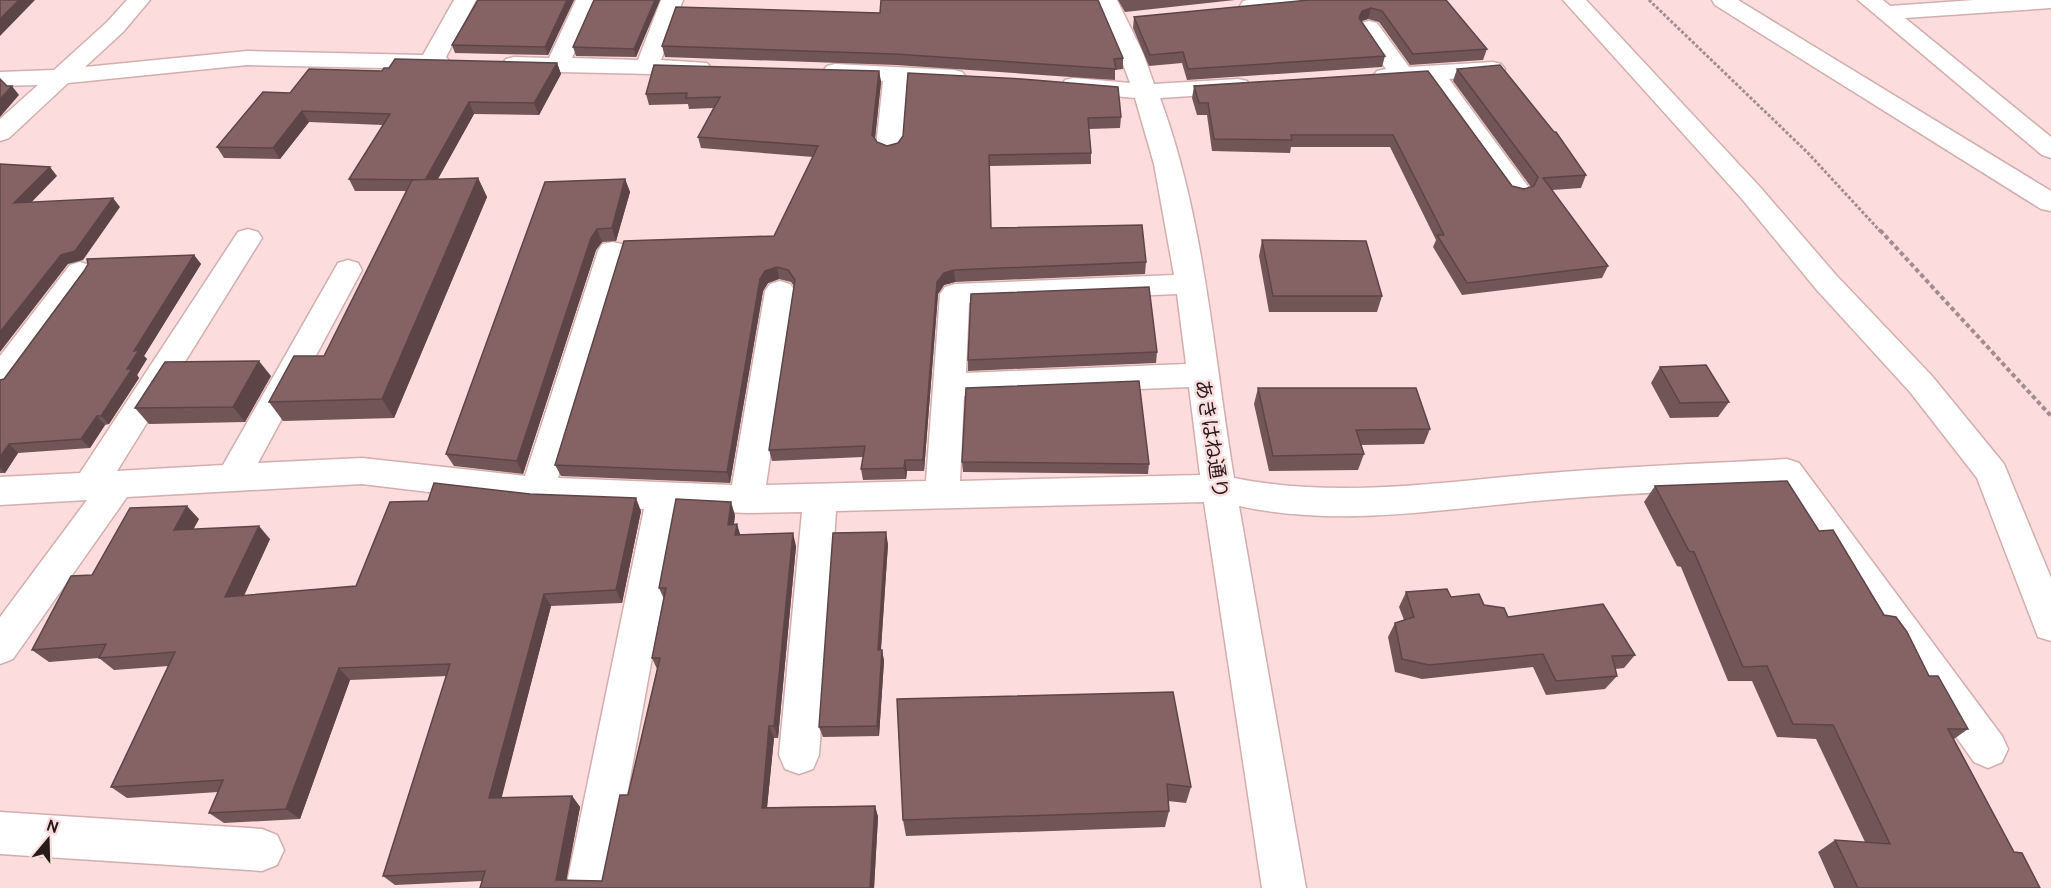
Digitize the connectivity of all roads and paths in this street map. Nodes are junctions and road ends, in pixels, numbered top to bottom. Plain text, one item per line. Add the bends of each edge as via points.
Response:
1 (139, 0) edge
2 (465, 0) edge
3 (587, 0) edge
4 (672, 0) edge
5 (1321, 0) edge
6 (1574, 0) edge
7 (1649, 0) edge
8 (1723, 0) edge
9 (2051, 1) edge
10 (1878, 7) edge
11 (1234, 8) edge
12 (1121, 13) edge
13 (1369, 28) edge
14 (431, 62) junction
15 (557, 65) junction
16 (647, 67) junction
17 (726, 68) edge
18 (1493, 69) edge
19 (817, 70) edge
20 (1432, 73) junction
21 (896, 74) junction
22 (1402, 75) junction
23 (61, 77) junction
24 (1367, 77) edge
25 (0, 78) edge
26 (976, 78) edge
27 (1056, 84) edge
28 (1262, 84) edge
29 (1146, 92) junction
30 (0, 133) edge
31 (889, 147) edge
32 (2051, 150) edge
33 (1518, 191) edge
34 (2051, 203) edge
35 (248, 238) dead end
36 (612, 252) dead end
37 (348, 270) dead end
38 (80, 272) edge
39 (1189, 284) junction
40 (780, 291) dead end
41 (1202, 375) junction
42 (0, 379) edge
43 (949, 385) junction
44 (2051, 416) edge
45 (233, 478) junction
46 (104, 485) junction
47 (1219, 488) junction
48 (0, 491) edge
49 (537, 491) junction
50 (942, 496) junction
51 (664, 497) junction
52 (820, 498) junction
53 (747, 499) junction
54 (2051, 625) edge
55 (0, 647) edge
56 (1988, 749) dead end
57 (800, 755) dead end
58 (0, 833) edge
59 (262, 850) dead end
60 (588, 888) edge
61 (1284, 888) edge

1 - 23 street via 116,27
2 - 14 street
3 - 15 street
4 - 16 street
5 - 11 street
6 - 54 street via 1921,384 1992,473
7 - 44 path via 1808,153
8 - 34 street
9 - 10 street
10 - 32 street
12 - 29 street, あきはね通り
13 - 22 street
14 - 15 street
14 - 23 street via 247,58
15 - 16 street
16 - 17 street
18 - 20 street
19 - 21 street
20 - 22 street
20 - 33 street
21 - 26 street
21 - 31 street
22 - 24 street
23 - 25 street
23 - 30 street
27 - 29 street
28 - 29 street
29 - 39 street, あきはね通り via 1165,153
35 - 46 street
36 - 49 street
37 - 45 street
38 - 42 street
39 - 41 street, あきはね通り
39 - 43 street via 954,294
40 - 53 street
41 - 43 street
41 - 47 street, あきはね通り
43 - 50 street
45 - 46 street
45 - 49 street via 362,471
46 - 48 street
46 - 55 street
47 - 50 street
47 - 56 street via 1271,499 1373,502 1787,472
47 - 61 street, あきはね通り
49 - 51 street
50 - 52 street
51 - 53 street
51 - 60 street
52 - 53 street
52 - 57 street
58 - 59 street

